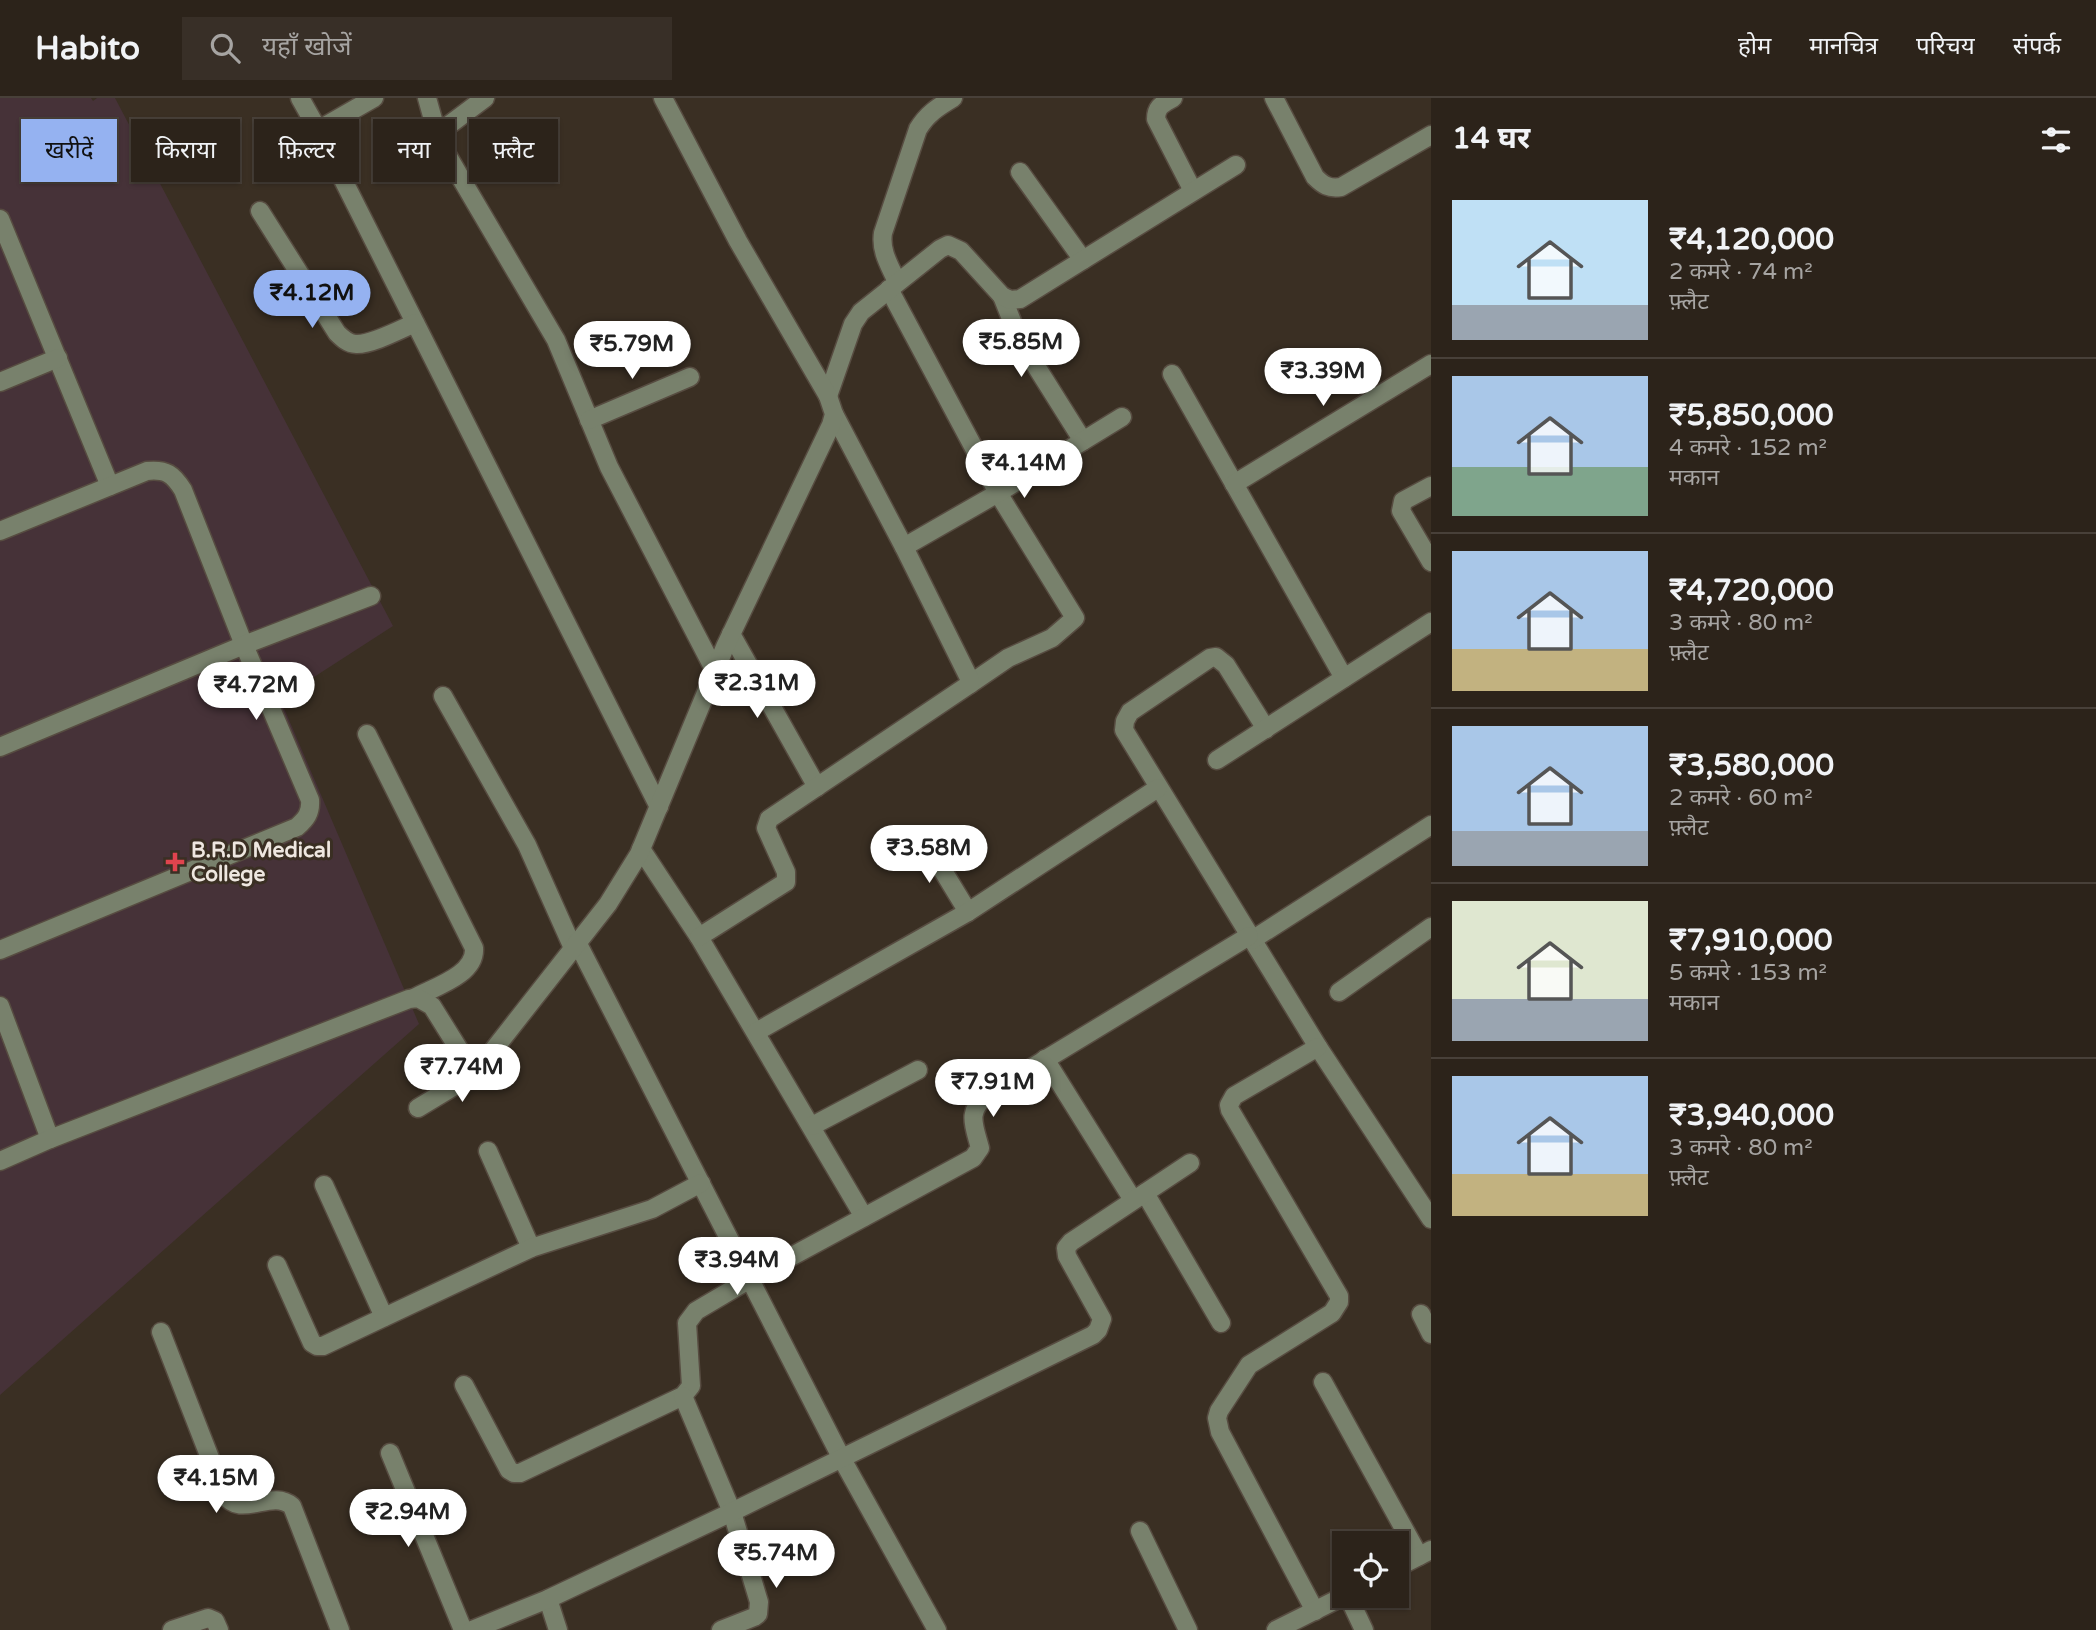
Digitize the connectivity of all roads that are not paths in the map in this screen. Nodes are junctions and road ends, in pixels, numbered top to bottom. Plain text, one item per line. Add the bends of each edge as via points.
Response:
1 (300, 98) edge
2 (374, 98) edge
3 (427, 98) edge
4 (485, 98) edge
5 (663, 98) edge
6 (953, 98) edge
7 (1173, 98) edge
8 (1275, 98) edge
9 (312, 119) edge
10 (337, 119) edge
11 (432, 119) edge
12 (455, 120) edge
13 (1431, 135) edge
14 (1236, 164) dead end
15 (455, 168) edge
16 (1020, 172) dead end
17 (344, 182) edge
18 (1194, 191) junction
19 (260, 211) dead end
20 (0, 219) edge
21 (1083, 260) junction
22 (893, 285) junction
23 (1002, 296) junction
24 (415, 323) junction
25 (58, 358) junction
26 (1431, 364) edge
27 (1172, 374) dead end
28 (690, 377) dead end
29 (0, 382) edge
30 (828, 396) junction
31 (834, 414) junction
32 (1122, 417) dead end
33 (589, 420) junction
34 (1083, 441) junction
35 (1234, 484) junction
36 (110, 486) junction
37 (1431, 486) edge
38 (998, 493) junction
39 (0, 531) edge
40 (904, 547) junction
41 (1431, 562) edge
42 (371, 596) dead end
43 (1431, 622) edge
44 (731, 634) junction
45 (244, 645) junction
46 (715, 671) junction
47 (1344, 678) junction
48 (970, 684) junction
49 (443, 696) dead end
50 (1266, 729) junction
51 (367, 734) dead end
52 (0, 747) edge
53 (1217, 760) dead end
54 (817, 787) junction
55 (1158, 788) junction
56 (659, 807) junction
57 (1431, 825) edge
58 (923, 838) dead end
59 (641, 849) junction
60 (968, 912) junction
61 (1431, 927) edge
62 (699, 937) junction
63 (1251, 938) junction
64 (575, 945) junction
65 (0, 950) edge
66 (1339, 992) dead end
67 (414, 999) junction
68 (0, 1006) edge
69 (756, 1032) junction
70 (1318, 1047) junction
71 (1045, 1059) junction
72 (475, 1068) junction
73 (918, 1070) dead end
74 (418, 1108) dead end
75 (812, 1126) junction
76 (50, 1139) junction
77 (488, 1151) dead end
78 (0, 1161) edge
79 (1191, 1163) dead end
80 (701, 1183) junction
81 (324, 1185) dead end
82 (1139, 1197) junction
83 (864, 1217) junction
84 (1431, 1219) edge
85 (531, 1248) junction
86 (276, 1265) dead end
87 (750, 1279) junction
88 (1421, 1314) dead end
89 (384, 1317) junction
90 (1221, 1323) dead end
91 (161, 1332) dead end
92 (1431, 1334) edge
93 (1323, 1382) dead end
94 (464, 1385) dead end
95 (683, 1396) junction
96 (390, 1453) dead end
97 (842, 1459) junction
98 (732, 1512) junction
99 (1140, 1531) dead end
100 (1425, 1553) edge
101 (1409, 1561) edge
102 (548, 1600) junction
103 (1332, 1603) edge
104 (1352, 1608) edge
105 (1315, 1611) junction
106 (472, 1629) edge
107 (172, 1630) edge
108 (219, 1630) edge
109 (340, 1630) edge
110 (558, 1630) edge
111 (721, 1630) edge
112 (937, 1630) edge
113 (1188, 1630) edge
114 (1276, 1630) edge
115 (1364, 1630) edge

1 - 9 street
2 - 10 street
3 - 11 street
4 - 12 street
5 - 30 street via 738,241
6 - 22 street via 934,109 919,129 884,233 882,243
7 - 18 street via 1160,105 1156,118
8 - 13 street via 1315,177 1331,188 1341,187
14 - 18 street
15 - 33 street via 550,329
16 - 21 street
17 - 24 street
18 - 21 street
19 - 24 street via 346,341 366,342
20 - 25 street
21 - 23 street via 1020,299
22 - 23 street via 948,246 961,251
22 - 30 street via 853,324
22 - 38 street
23 - 34 street via 1019,339
24 - 56 street
25 - 29 street
25 - 36 street
26 - 35 street
27 - 35 street
28 - 33 street
30 - 31 street
31 - 40 street
31 - 44 street
32 - 34 street
33 - 46 street
34 - 38 street
35 - 47 street
36 - 39 street
36 - 45 street via 147,471 169,472 177,480
37 - 41 street via 1403,501 1401,510
38 - 40 street
38 - 48 street via 1075,618 1052,638 1008,658
40 - 48 street
42 - 45 street
43 - 47 street
44 - 46 street
44 - 54 street
45 - 52 street
45 - 65 street via 310,800 305,820
46 - 56 street
47 - 50 street
48 - 54 street
49 - 64 street via 527,845
50 - 53 street
50 - 55 street via 1226,665 1210,658 1130,712 1125,721 1124,730
51 - 67 street via 474,948 471,964 463,972
54 - 62 street via 766,823 786,882
55 - 60 street
55 - 63 street
56 - 59 street
57 - 63 street
58 - 60 street
59 - 62 street
59 - 64 street via 608,904
60 - 69 street
61 - 66 street
62 - 69 street
63 - 70 street
63 - 71 street
64 - 72 street
64 - 80 street
67 - 72 street via 432,1006 470,1067
67 - 76 street
68 - 76 street
69 - 75 street
70 - 84 street
70 - 105 street via 1234,1096 1228,1104 1339,1302 1332,1313 1249,1365 1217,1418 1220,1432
71 - 82 street
71 - 83 street via 979,1102 973,1120 980,1148 973,1158
72 - 74 street
73 - 75 street
75 - 83 street
76 - 78 street
77 - 85 street
79 - 82 street
80 - 85 street via 652,1209
80 - 87 street
81 - 89 street
82 - 90 street
82 - 97 street via 1066,1248 1102,1319 1098,1330
83 - 87 street
85 - 89 street
86 - 89 street via 317,1346
87 - 95 street via 691,1316 687,1323 691,1386
87 - 97 street
88 - 92 street
91 - 109 street via 224,1494 236,1505 278,1499 292,1506
93 - 100 street
94 - 95 street via 514,1473
95 - 98 street
96 - 106 street
97 - 98 street
97 - 112 street
98 - 102 street
98 - 111 street via 760,1609 754,1617
99 - 113 street
100 - 101 street
102 - 106 street
102 - 110 street
103 - 105 street
104 - 115 street
105 - 114 street
107 - 108 street via 208,1618 215,1620

